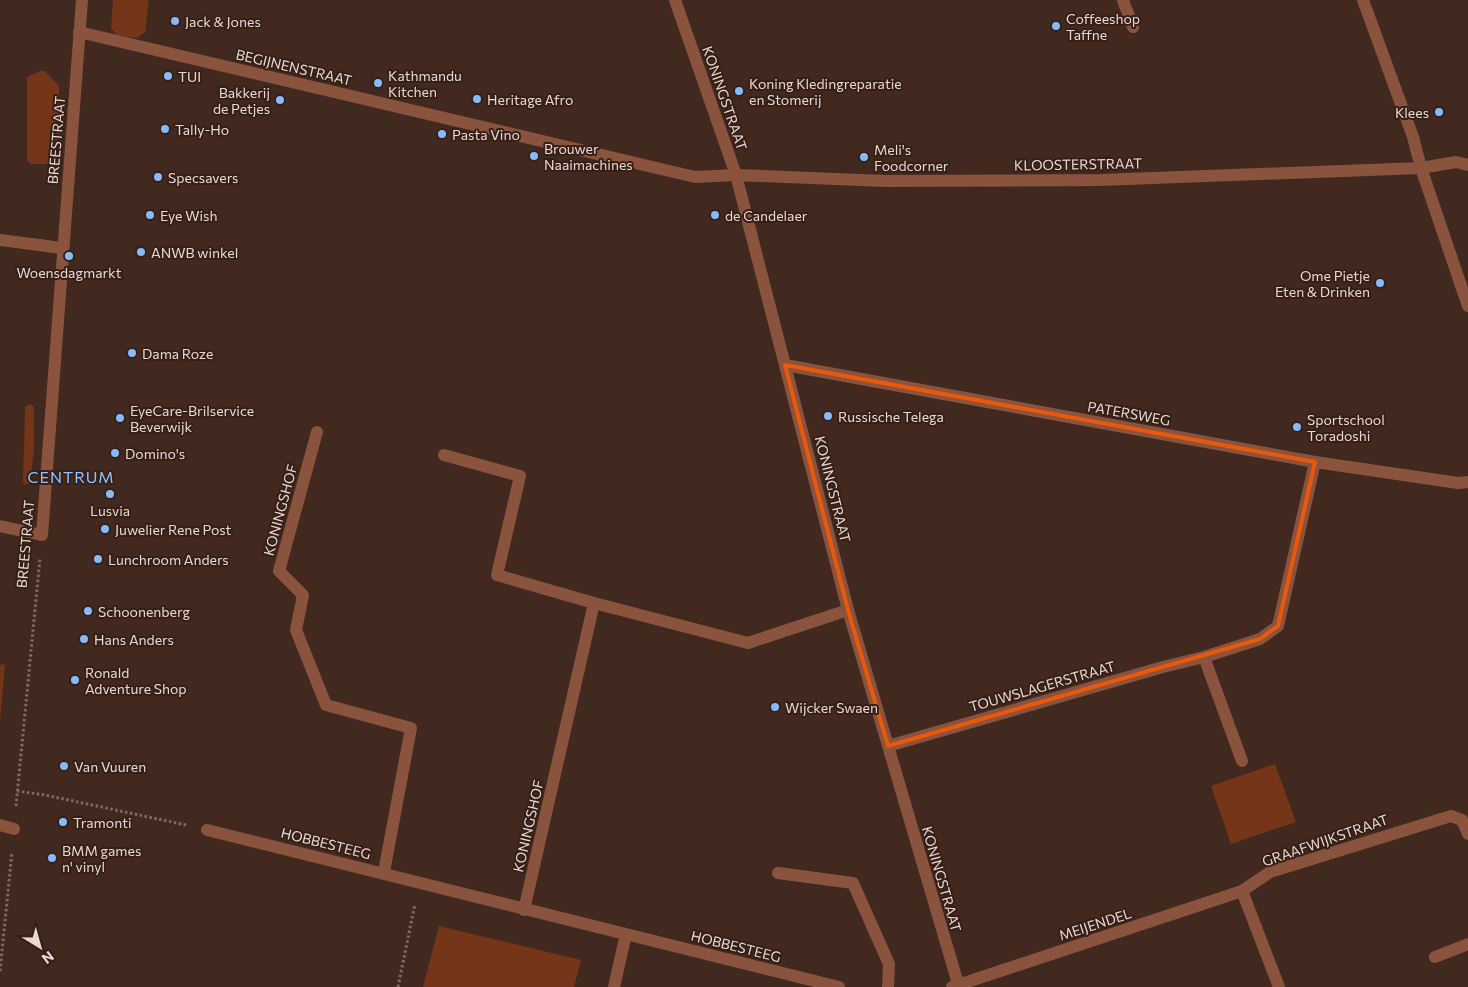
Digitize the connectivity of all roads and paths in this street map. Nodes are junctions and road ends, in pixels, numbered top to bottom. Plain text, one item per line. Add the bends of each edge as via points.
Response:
1 (82, 0) edge
2 (675, 0) edge
3 (1122, 0) edge
4 (1364, 0) edge
5 (1133, 27) dead end
6 (79, 32) junction
7 (1468, 165) edge
8 (1421, 168) junction
9 (736, 175) junction
10 (0, 240) edge
11 (62, 248) junction
12 (1468, 304) edge
13 (786, 366) junction
14 (317, 432) dead end
15 (444, 455) dead end
16 (1315, 462) junction
17 (1468, 482) edge
18 (2, 530) edge
19 (42, 535) junction
20 (594, 603) junction
21 (848, 610) junction
22 (1204, 657) junction
23 (888, 746) junction
24 (1242, 761) dead end
25 (17, 790) junction
26 (0, 825) edge
27 (14, 830) junction
28 (207, 830) joint
29 (1468, 834) edge
30 (384, 872) junction
31 (778, 873) dead end
32 (420, 882) junction
33 (1242, 891) junction
34 (524, 910) junction
35 (626, 934) junction
36 (1468, 944) edge
37 (1435, 957) dead end
38 (0, 971) edge
39 (956, 986) edge
40 (398, 987) edge
41 (614, 987) edge
42 (839, 987) edge
43 (888, 987) edge
44 (1280, 987) edge

1 - 6 street, BREESTRAAT
2 - 9 street, KONINGSTRAAT
3 - 5 street
4 - 8 street
6 - 9 street, BEGIJNENSTRAAT via 695,177
6 - 11 street, BREESTRAAT
7 - 8 street, KLOOSTERSTRAAT via 1456,162
8 - 9 street, KLOOSTERSTRAAT via 1090,180 884,181
8 - 12 street
9 - 13 street, KONINGSTRAAT
10 - 11 street
11 - 19 street, BREESTRAAT
13 - 16 street, PATERSWEG
13 - 21 street, KONINGSTRAAT
14 - 30 street, KONINGSHOF via 279,571 303,595 296,630 326,704 410,728
15 - 20 street via 520,476 497,575
16 - 17 street, PATERSWEG
16 - 22 street, TOUWSLAGERSTRAAT via 1278,626 1260,639
18 - 19 street
19 - 25 path, BREESTRAAT
20 - 21 street via 748,643
20 - 34 street, KONINGSHOF
21 - 23 street, KONINGSTRAAT
22 - 23 street, TOUWSLAGERSTRAAT
22 - 24 street
23 - 39 street, KONINGSTRAAT
25 - 27 path, BREESTRAAT
25 - 28 path
26 - 27 street
27 - 38 path, BREESTRAAT
28 - 30 street, HOBBESTEEG
29 - 33 street, GRAAFWIJKSTRAAT via 1462,820 1451,816 1270,872
30 - 32 street, HOBBESTEEG
31 - 43 street via 853,883 889,964
32 - 34 street, HOBBESTEEG
32 - 40 path
33 - 39 street, MEIJENDEL
33 - 44 street
34 - 35 street, HOBBESTEEG
35 - 41 street
35 - 42 street, HOBBESTEEG
36 - 37 street

